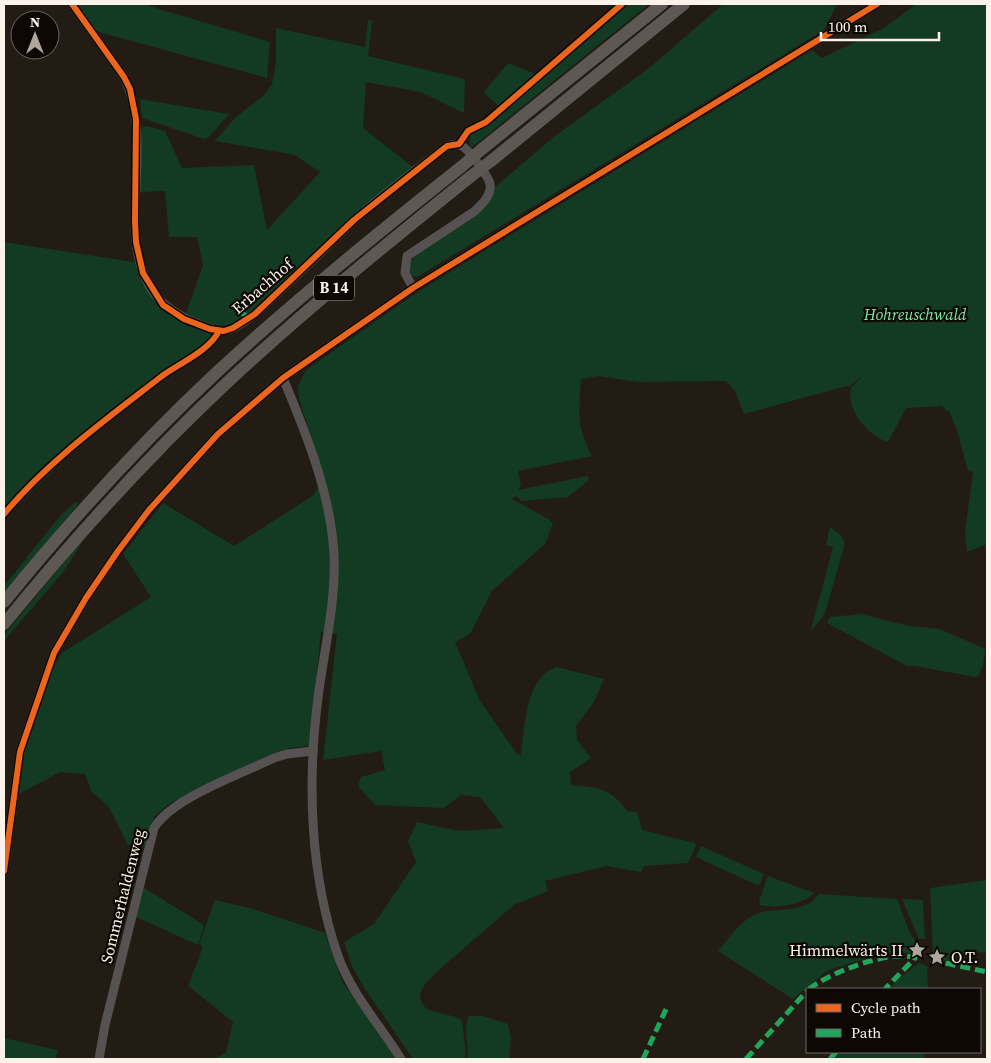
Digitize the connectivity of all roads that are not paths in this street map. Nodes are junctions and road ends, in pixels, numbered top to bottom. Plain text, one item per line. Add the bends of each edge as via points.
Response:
1 (72, 4) edge
2 (662, 4) edge
3 (684, 4) edge
4 (877, 4) edge
5 (413, 288) junction
6 (283, 378) junction
7 (4, 602) edge
8 (4, 624) edge
9 (313, 751) junction
10 (4, 872) edge
11 (99, 1059) edge
12 (401, 1059) edge

1 - 5 street, Erbachhof via 130,89 136,119 136,242 143,273 163,305 184,319 210,329 224,331 233,328 256,314 354,220 447,146 459,144 466,148 487,177 490,190 485,202 475,211 407,256 405,273
2 - 7 highway, B 14, bridge via 334,270 217,372 118,472
3 - 8 highway, B 14, bridge via 341,282 232,378 108,504
4 - 5 street
5 - 6 street
6 - 9 street via 321,486 334,555 334,585
6 - 10 street via 218,434 149,510 86,598 54,653 20,752
9 - 11 street, Sommerhaldenweg via 274,758 194,796 160,818 154,828
9 - 12 street via 316,856 332,936 350,982

